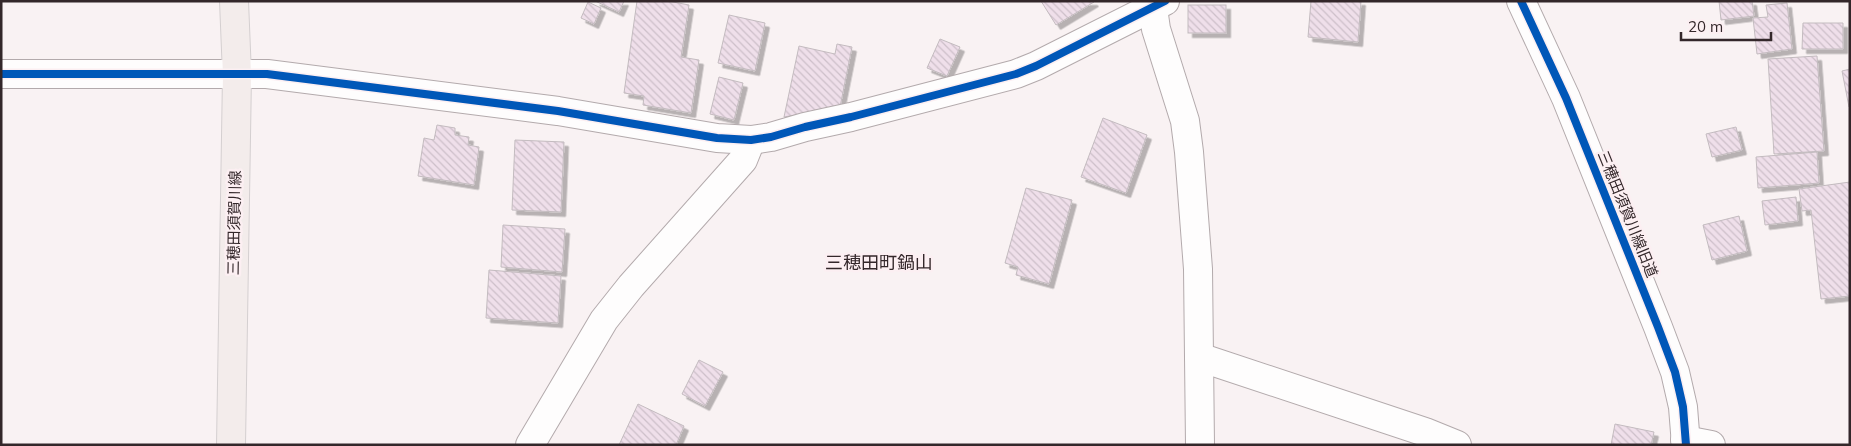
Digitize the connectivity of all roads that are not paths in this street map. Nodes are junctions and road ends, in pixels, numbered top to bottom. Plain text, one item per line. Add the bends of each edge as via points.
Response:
1 (234, 1) edge
2 (1521, 1) edge
3 (1157, 4) edge
4 (1, 74) edge
5 (237, 75) junction
6 (751, 140) junction
7 (1199, 357) junction
8 (1694, 443) edge
9 (231, 445) edge
10 (530, 445) edge
11 (1200, 445) edge
12 (1457, 445) edge

1 - 5 main road, 三穂田須賀川線
2 - 8 street, 三穂田須賀川線旧道 via 1566,98 1658,327
3 - 6 street via 1016,74
3 - 7 street via 1159,39 1185,121 1198,269
4 - 5 street
5 - 6 street via 266,74 394,90 717,138
5 - 9 main road, 三穂田須賀川線
6 - 10 street via 743,160 630,286 604,320
7 - 11 street
7 - 12 street

